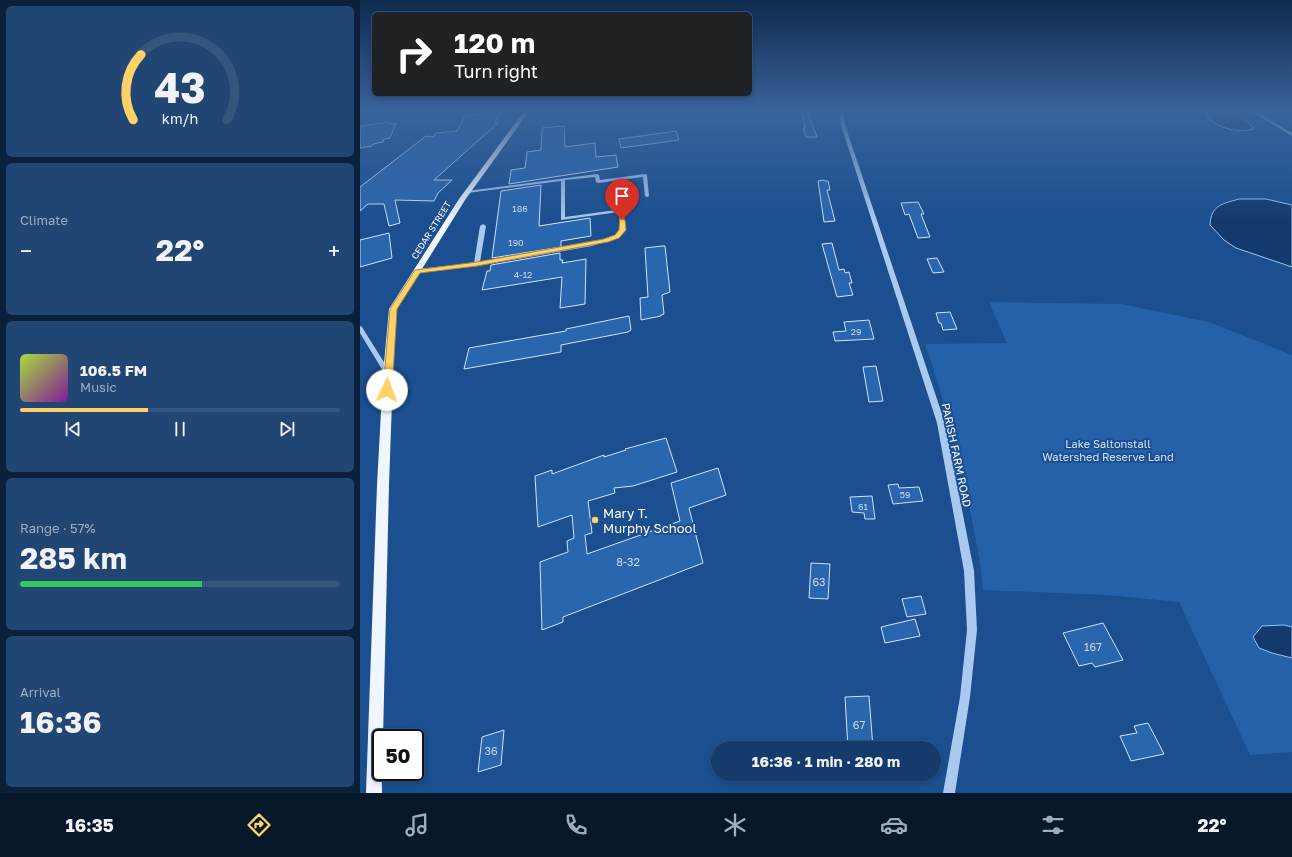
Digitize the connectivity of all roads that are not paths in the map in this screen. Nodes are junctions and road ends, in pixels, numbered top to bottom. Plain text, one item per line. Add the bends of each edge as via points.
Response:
1 (500, 147) edge
2 (850, 147) edge
3 (563, 180) junction
4 (467, 192) junction
5 (646, 196) dead end
6 (483, 226) dead end
7 (477, 264) junction
8 (417, 271) junction
9 (360, 328) edge
10 (388, 374) junction
11 (374, 793) edge
12 (949, 793) edge

1 - 4 main road, CEDAR STREET
2 - 12 street, PARISH FARM ROAD via 941,423 969,571 972,630 965,697
3 - 4 street
3 - 5 street via 598,175 598,182 645,175
3 - 7 street via 563,219 621,210 623,230 606,241
4 - 8 main road, CEDAR STREET
6 - 7 street
7 - 8 street
8 - 10 main road, CEDAR STREET via 394,309
9 - 10 street
10 - 11 main road, CEDAR STREET

